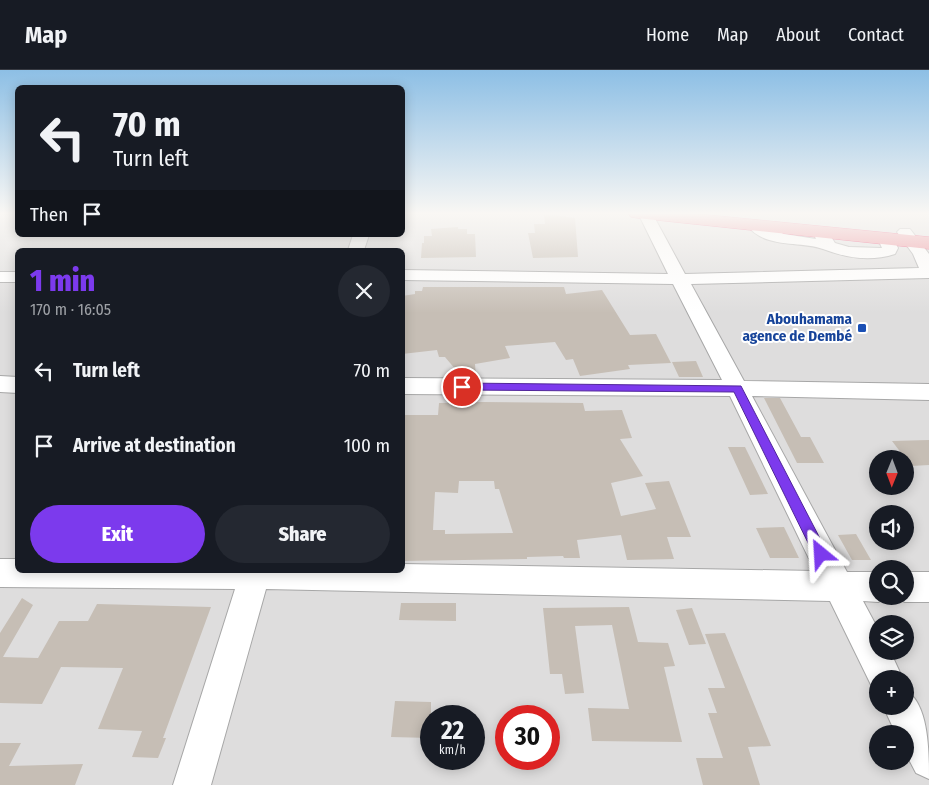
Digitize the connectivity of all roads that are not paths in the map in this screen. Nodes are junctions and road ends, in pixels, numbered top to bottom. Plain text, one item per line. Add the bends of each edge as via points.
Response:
1 (661, 246) edge
2 (918, 246) edge
3 (929, 272) edge
4 (405, 275) edge
5 (0, 277) edge
6 (15, 277) edge
7 (680, 279) junction
8 (0, 384) edge
9 (15, 384) edge
10 (405, 386) edge
11 (737, 388) junction
12 (929, 392) edge
13 (0, 573) edge
14 (255, 573) edge
15 (869, 587) edge
16 (914, 587) edge
17 (929, 587) edge
18 (838, 588) junction
19 (881, 670) edge
20 (906, 715) edge
21 (929, 760) edge
22 (192, 785) edge

1 - 7 street
2 - 3 street
3 - 7 street
4 - 7 street
5 - 6 street
7 - 11 street
8 - 9 street
10 - 11 street
11 - 12 street
11 - 18 street
13 - 14 street
14 - 18 street
14 - 22 street
15 - 18 street
16 - 17 street
18 - 19 street
20 - 21 street

